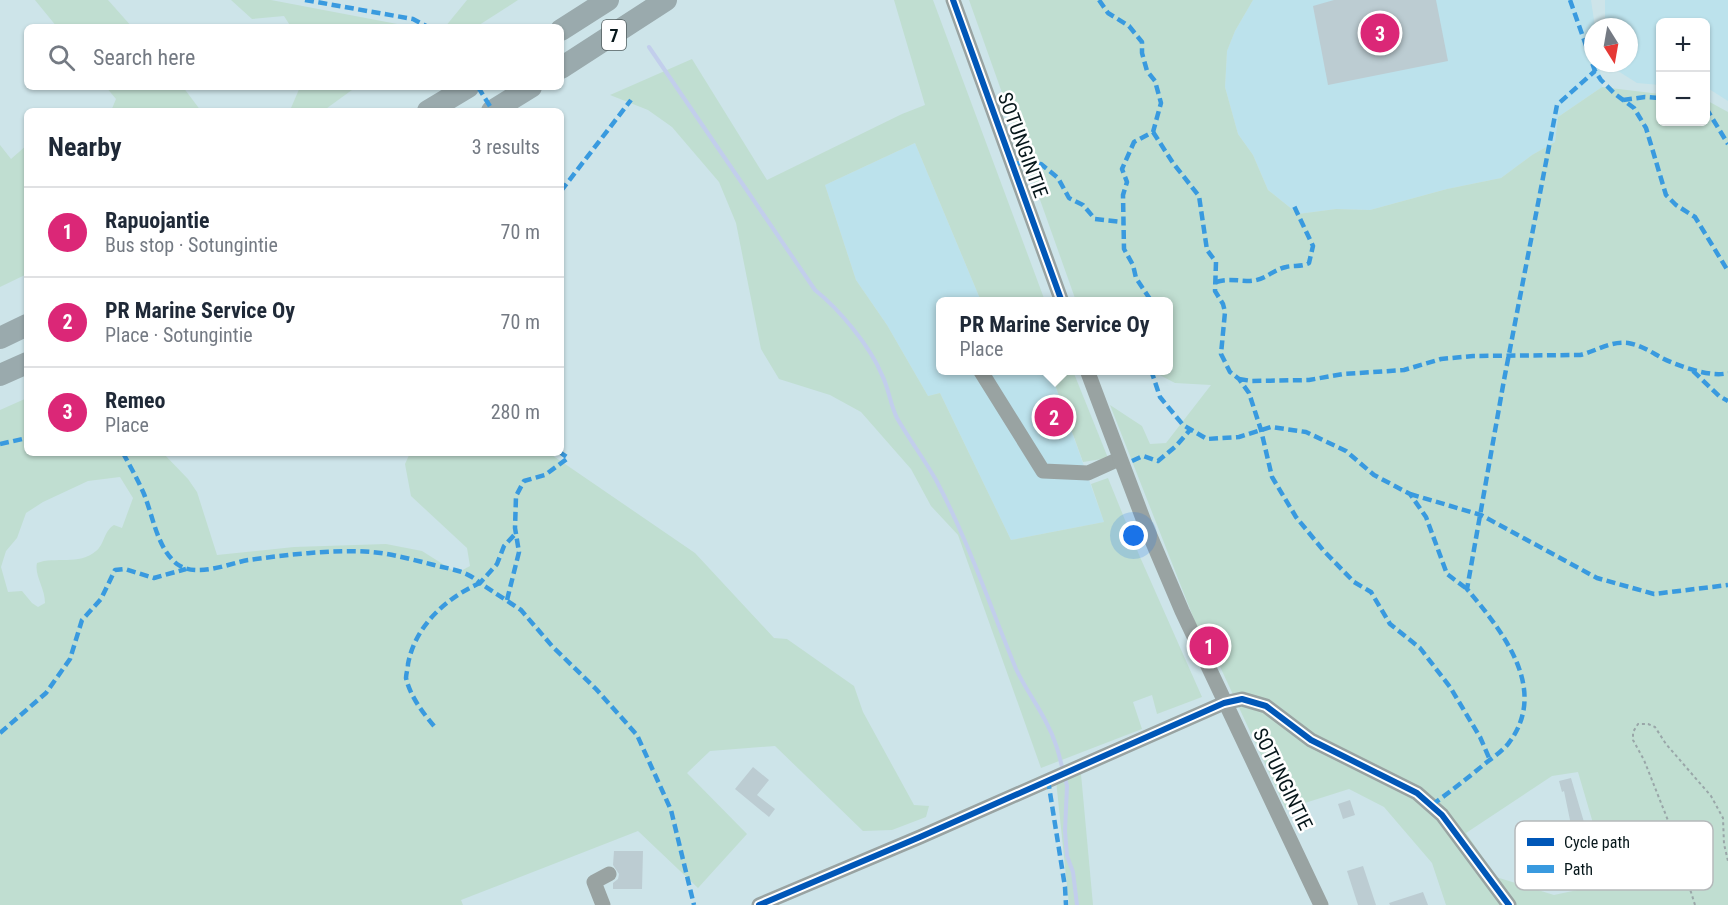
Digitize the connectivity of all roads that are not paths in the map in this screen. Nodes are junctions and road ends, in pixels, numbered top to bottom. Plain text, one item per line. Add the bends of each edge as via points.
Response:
1 (608, 0) edge
2 (666, 0) edge
3 (953, 0) edge
4 (564, 28) edge
5 (564, 66) edge
6 (463, 90) edge
7 (526, 90) edge
8 (433, 108) edge
9 (497, 108) edge
10 (1060, 297) edge
11 (24, 327) edge
12 (0, 338) edge
13 (24, 364) edge
14 (0, 375) edge
15 (983, 375) edge
16 (1089, 375) edge
17 (1119, 459) junction
18 (1224, 703) junction
19 (609, 874) dead end
20 (603, 905) edge
21 (759, 905) edge
22 (1321, 905) edge
23 (1509, 905) edge

1 - 4 highway, 7
2 - 5 highway, 7
3 - 10 street, SOTUNGINTIE
6 - 8 highway
7 - 9 highway
11 - 12 highway
13 - 14 highway
15 - 17 street via 1043,471 1088,473
16 - 17 street, SOTUNGINTIE
17 - 18 street, SOTUNGINTIE
18 - 21 street
18 - 22 street, SOTUNGINTIE
18 - 23 street via 1242,699 1266,706 1311,740 1417,793 1442,814
19 - 20 street via 594,882

